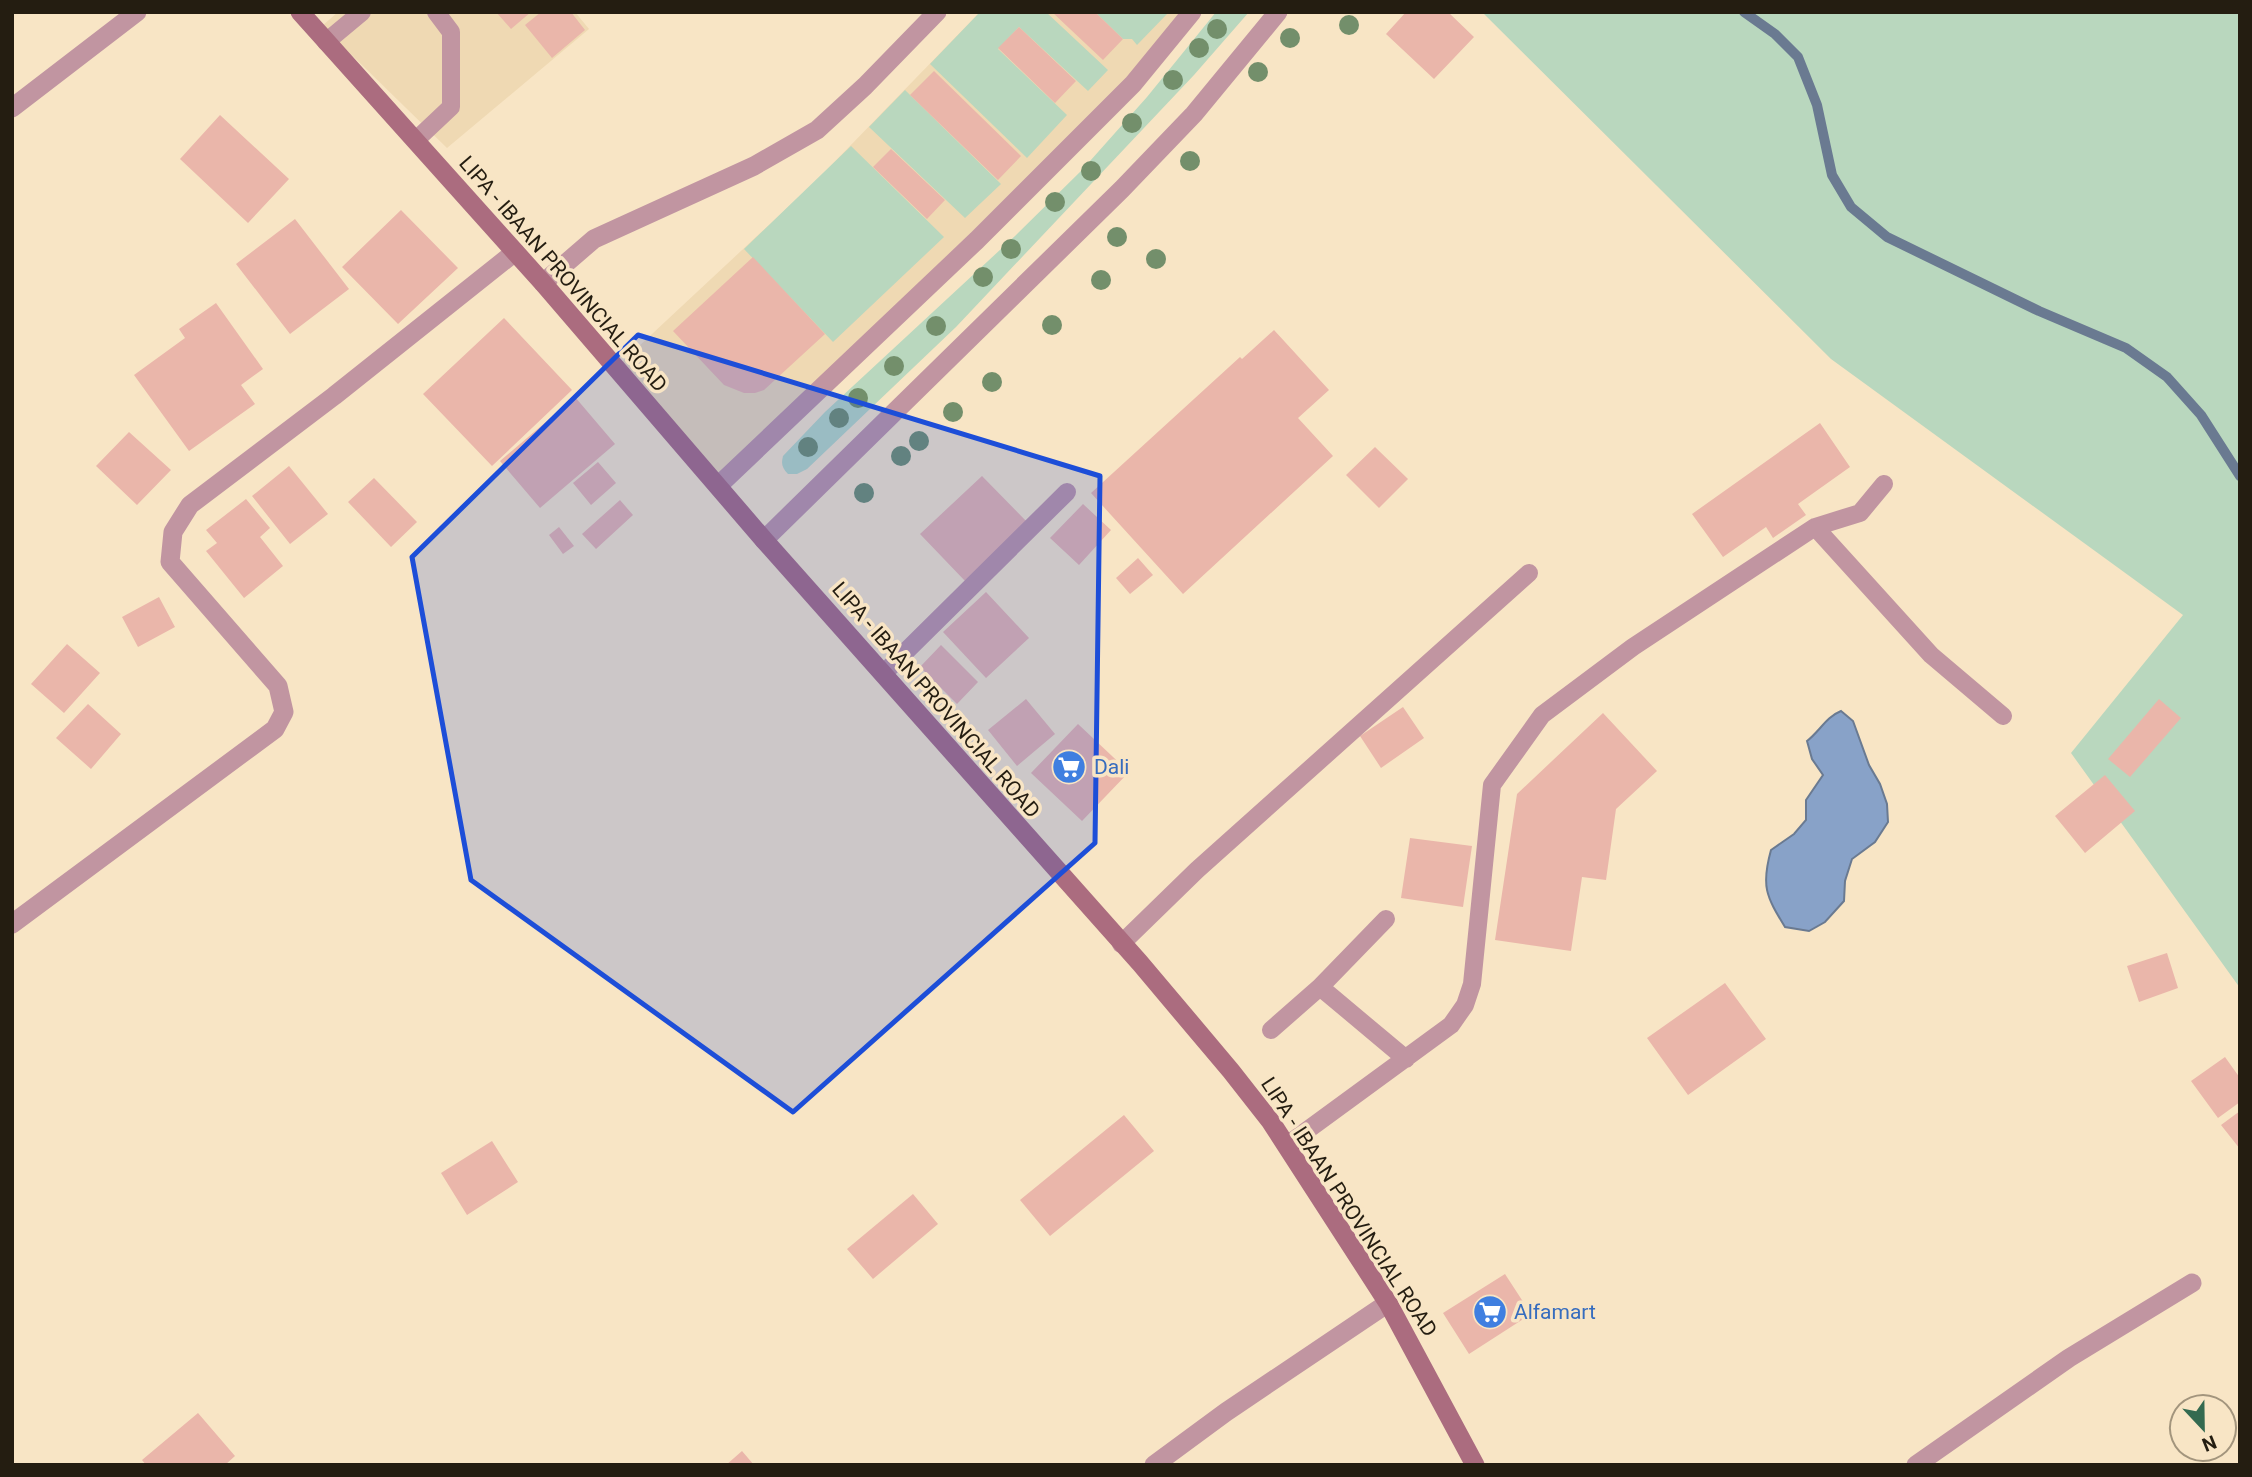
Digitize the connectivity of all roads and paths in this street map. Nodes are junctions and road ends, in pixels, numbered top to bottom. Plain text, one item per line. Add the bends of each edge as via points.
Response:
1 (136, 12) edge
2 (300, 12) edge
3 (362, 12) edge
4 (436, 12) edge
5 (937, 12) edge
6 (1192, 12) edge
7 (1278, 12) edge
8 (326, 42) junction
9 (12, 108) edge
10 (416, 140) junction
11 (515, 252) junction
12 (543, 283) junction
13 (1884, 484) dead end
14 (718, 486) junction
15 (1067, 492) dead end
16 (1815, 527) junction
17 (764, 540) junction
18 (1529, 573) dead end
19 (883, 674) junction
20 (2003, 716) dead end
21 (1387, 919) dead end
22 (12, 924) edge
23 (1121, 944) junction
24 (1320, 987) junction
25 (1271, 1030) dead end
26 (1406, 1059) junction
27 (1287, 1145) junction
28 (2192, 1283) dead end
29 (1388, 1303) junction
30 (1154, 1465) edge
31 (1475, 1465) edge
32 (1916, 1465) edge

1 - 9 street
2 - 8 main road, LIPA - IBAAN PROVINCIAL ROAD
3 - 8 lane
4 - 10 lane via 451,32 451,107
5 - 12 street via 817,130 754,166 594,239
6 - 14 street via 1133,83 977,240
7 - 17 street via 1194,114 1122,189
8 - 10 main road, LIPA - IBAAN PROVINCIAL ROAD
10 - 11 main road, LIPA - IBAAN PROVINCIAL ROAD
11 - 12 main road, LIPA - IBAAN PROVINCIAL ROAD
11 - 22 street via 190,505 173,532 170,562 278,686 284,712 275,729
12 - 14 main road, LIPA - IBAAN PROVINCIAL ROAD
13 - 16 lane via 1860,513
14 - 17 main road, LIPA - IBAAN PROVINCIAL ROAD
15 - 19 lane
16 - 20 lane via 1931,655
16 - 26 lane via 1633,647 1542,715 1492,785 1472,984 1465,1004 1451,1025
17 - 19 main road, LIPA - IBAAN PROVINCIAL ROAD
18 - 23 lane via 1197,870
19 - 23 main road, LIPA - IBAAN PROVINCIAL ROAD
21 - 24 lane
23 - 27 main road, LIPA - IBAAN PROVINCIAL ROAD via 1207,1041
24 - 25 lane
24 - 26 lane
26 - 27 lane
27 - 29 main road, LIPA - IBAAN PROVINCIAL ROAD
28 - 32 street via 2069,1358
29 - 30 street
29 - 31 main road, LIPA - IBAAN PROVINCIAL ROAD

